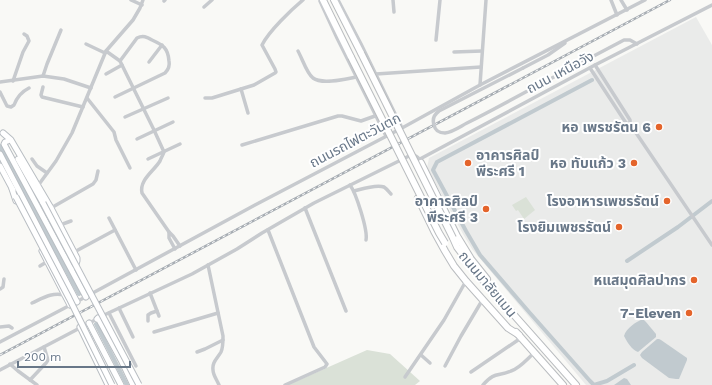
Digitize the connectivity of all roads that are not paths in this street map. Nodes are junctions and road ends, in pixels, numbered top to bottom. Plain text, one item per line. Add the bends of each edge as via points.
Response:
1 (131, 0) edge
2 (143, 0) edge
3 (212, 0) edge
4 (303, 0) edge
5 (321, 0) edge
6 (336, 0) edge
7 (393, 0) edge
8 (440, 0) edge
9 (486, 0) edge
10 (610, 0) edge
11 (621, 0) edge
12 (645, 0) edge
13 (142, 5) junction
14 (712, 5) edge
15 (204, 7) dead end
16 (627, 10) junction
17 (394, 12) dead end
18 (617, 15) junction
19 (61, 30) dead end
20 (24, 34) dead end
21 (436, 40) dead end
22 (568, 40) junction
23 (86, 44) dead end
24 (637, 44) junction
25 (162, 45) junction
26 (298, 51) dead end
27 (482, 51) junction
28 (105, 52) junction
29 (454, 52) dead end
30 (120, 61) junction
31 (149, 62) dead end
32 (122, 65) junction
33 (596, 65) junction
34 (481, 67) junction
35 (590, 68) junction
36 (106, 74) dead end
37 (376, 74) junction
38 (43, 76) junction
39 (356, 77) junction
40 (13, 81) junction
41 (0, 82) edge
42 (480, 85) junction
43 (43, 87) dead end
44 (134, 87) junction
45 (29, 88) dead end
46 (91, 88) junction
47 (241, 89) junction
48 (0, 92) edge
49 (115, 97) dead end
50 (87, 98) junction
51 (168, 98) dead end
52 (205, 98) dead end
53 (83, 107) junction
54 (144, 108) junction
55 (394, 112) junction
56 (248, 113) dead end
57 (125, 117) dead end
58 (376, 117) junction
59 (173, 122) dead end
60 (630, 124) junction
61 (402, 128) junction
62 (154, 130) junction
63 (1, 131) edge
64 (386, 136) junction
65 (137, 139) dead end
66 (8, 141) junction
67 (180, 144) dead end
68 (242, 144) dead end
69 (164, 152) junction
70 (0, 154) edge
71 (32, 159) dead end
72 (148, 159) dead end
73 (400, 160) junction
74 (420, 161) junction
75 (0, 166) edge
76 (130, 168) dead end
77 (98, 171) dead end
78 (406, 171) junction
79 (47, 173) junction
80 (350, 185) junction
81 (37, 187) junction
82 (12, 189) junction
83 (354, 190) junction
84 (391, 194) dead end
85 (51, 208) junction
86 (305, 208) junction
87 (109, 218) dead end
88 (70, 221) dead end
89 (60, 225) junction
90 (115, 230) junction
91 (268, 230) junction
92 (169, 232) junction
93 (366, 240) dead end
94 (712, 245) edge
95 (180, 246) junction
96 (175, 249) junction
97 (74, 252) junction
98 (65, 257) junction
99 (54, 259) junction
100 (47, 262) junction
101 (208, 265) junction
102 (40, 266) dead end
103 (136, 270) junction
104 (73, 272) junction
105 (4, 279) dead end
106 (466, 281) junction
107 (79, 284) junction
108 (0, 289) edge
109 (72, 293) junction
110 (93, 293) junction
111 (150, 293) junction
112 (65, 296) junction
113 (86, 297) junction
114 (483, 299) junction
115 (500, 299) junction
116 (77, 302) junction
117 (32, 303) dead end
118 (70, 305) junction
119 (120, 308) junction
120 (157, 311) junction
121 (346, 311) dead end
122 (108, 313) junction
123 (218, 313) junction
124 (159, 316) dead end
125 (97, 318) junction
126 (148, 321) dead end
127 (89, 323) junction
128 (80, 327) junction
129 (0, 328) edge
130 (12, 328) dead end
131 (154, 332) dead end
132 (520, 336) junction
133 (133, 337) dead end
134 (223, 340) junction
135 (0, 342) edge
136 (44, 347) junction
137 (197, 352) dead end
138 (534, 352) junction
139 (421, 355) junction
140 (430, 363) dead end
141 (10, 364) junction
142 (136, 366) dead end
143 (445, 366) dead end
144 (0, 370) edge
145 (471, 372) dead end
146 (405, 377) dead end
147 (30, 380) junction
148 (37, 385) edge
149 (108, 385) edge
150 (112, 385) edge
151 (121, 385) edge
152 (133, 385) edge
153 (139, 385) edge
154 (219, 385) edge
155 (284, 385) edge
156 (483, 385) edge
157 (563, 385) edge
158 (576, 385) edge

1 - 13 street
2 - 13 street
3 - 15 street
4 - 47 street via 282,20 262,45 276,72 257,84
5 - 39 street
5 - 132 highway, ถนนมาลัยแมน, bridge via 445,243 468,278
6 - 37 street
6 - 115 highway, ถนนมาลัยแมน, bridge via 453,238 475,271
7 - 17 street
8 - 21 street
9 - 27 street
10 - 18 street
11 - 16 street
12 - 16 street, ถนนรถไฟตะวันตก
13 - 28 street via 133,20
14 - 24 street, ถนน เหนือวัง
16 - 18 street, ถนนรถไฟตะวันตก
18 - 22 street, ถนนรถไฟตะวันตก
19 - 38 street
20 - 40 street via 29,41
22 - 24 street, bridge via 556,50 439,111 434,118 434,126 442,133 449,132 624,40
22 - 42 street, ถนนรถไฟตะวันตก
23 - 28 street
24 - 33 street, ถนน เหนือวัง
25 - 30 street via 141,36
25 - 31 street
25 - 44 street via 169,54 169,69 166,73
26 - 39 street via 313,79 326,81
27 - 29 street
27 - 34 street
28 - 30 street
28 - 46 street
30 - 32 street
32 - 36 street
32 - 44 street
33 - 35 street, ถนน เหนือวัง
33 - 60 street
34 - 37 street
34 - 42 street
35 - 60 street via 626,123
35 - 74 street, ถนน เหนือวัง
37 - 55 street
38 - 40 street
38 - 46 street via 64,79
39 - 58 street
40 - 41 street
42 - 61 street, ถนนรถไฟตะวันตก
43 - 53 street via 42,97
44 - 49 street
44 - 54 street
45 - 48 street via 21,93 11,107 7,106
46 - 50 street
47 - 52 street
47 - 56 street
50 - 53 street
50 - 76 street via 114,132
51 - 54 street
53 - 79 street via 70,137
54 - 57 street
54 - 62 street
55 - 58 street via 388,111
55 - 61 street
58 - 64 street
58 - 68 street via 361,121 338,116
59 - 62 street
60 - 94 street
61 - 64 street, ถนนรถไฟตะวันตก
62 - 65 street
62 - 69 street
63 - 66 street
63 - 81 street via 10,140
64 - 95 street, ถนนรถไฟตะวันตก
66 - 81 street
66 - 98 street via 4,144
67 - 69 street
69 - 72 street
69 - 92 street via 144,180 141,189
70 - 99 street
71 - 79 street
73 - 74 street via 415,155
73 - 78 highway
73 - 80 street
74 - 78 street via 417,172
74 - 115 highway via 457,236
75 - 82 street
77 - 85 street via 93,184
78 - 106 highway via 434,231 454,266
79 - 81 street
80 - 83 street
80 - 86 street
81 - 85 street
81 - 153 street, bridge via 43,204
82 - 100 street
82 - 150 street, bridge
83 - 84 street via 381,187
83 - 93 street via 367,234
85 - 89 street
86 - 91 street
86 - 121 street
87 - 90 street
88 - 89 street
89 - 97 street
90 - 97 street
90 - 103 street
91 - 101 street
91 - 155 street via 314,347 328,364
92 - 95 street
92 - 96 street
95 - 96 street, ถนนรถไฟตะวันตก
96 - 103 street, ถนนรถไฟตะวันตก
97 - 98 street
97 - 104 street via 77,261
98 - 104 street
99 - 100 street
99 - 109 street
100 - 102 street
100 - 112 street
101 - 111 street
101 - 123 street
103 - 110 street, ถนนรถไฟตะวันตก
104 - 107 street
105 - 108 street via 3,287
106 - 114 highway
106 - 139 street
107 - 110 street
107 - 113 street
109 - 112 street
109 - 116 street
110 - 113 street, ถนนรถไฟตะวันตก
111 - 119 street
111 - 120 street
112 - 117 street via 51,295
112 - 118 street
113 - 116 street, ถนนรถไฟตะวันตก
114 - 132 highway via 508,328
114 - 143 street
115 - 158 highway, ถนนมาลัยแมน
116 - 118 street, ถนนรถไฟตะวันตก
118 - 135 street, ถนนรถไฟตะวันตก
119 - 122 street
119 - 133 street
120 - 124 street
120 - 126 street via 149,314
122 - 125 street
122 - 142 street
123 - 131 street
123 - 134 street
125 - 127 street
125 - 152 street
127 - 128 street
127 - 151 street
128 - 136 street
128 - 149 street
129 - 130 street
132 - 138 highway, ถนนมาลัยแมน
132 - 145 street
134 - 137 street
134 - 154 street via 223,348 214,361 213,368
136 - 141 street
136 - 147 street via 48,360
138 - 156 street via 518,367 494,375
138 - 157 highway, ถนนมาลัยแมน
139 - 140 street
139 - 146 street
141 - 144 street
141 - 147 street
147 - 148 street

